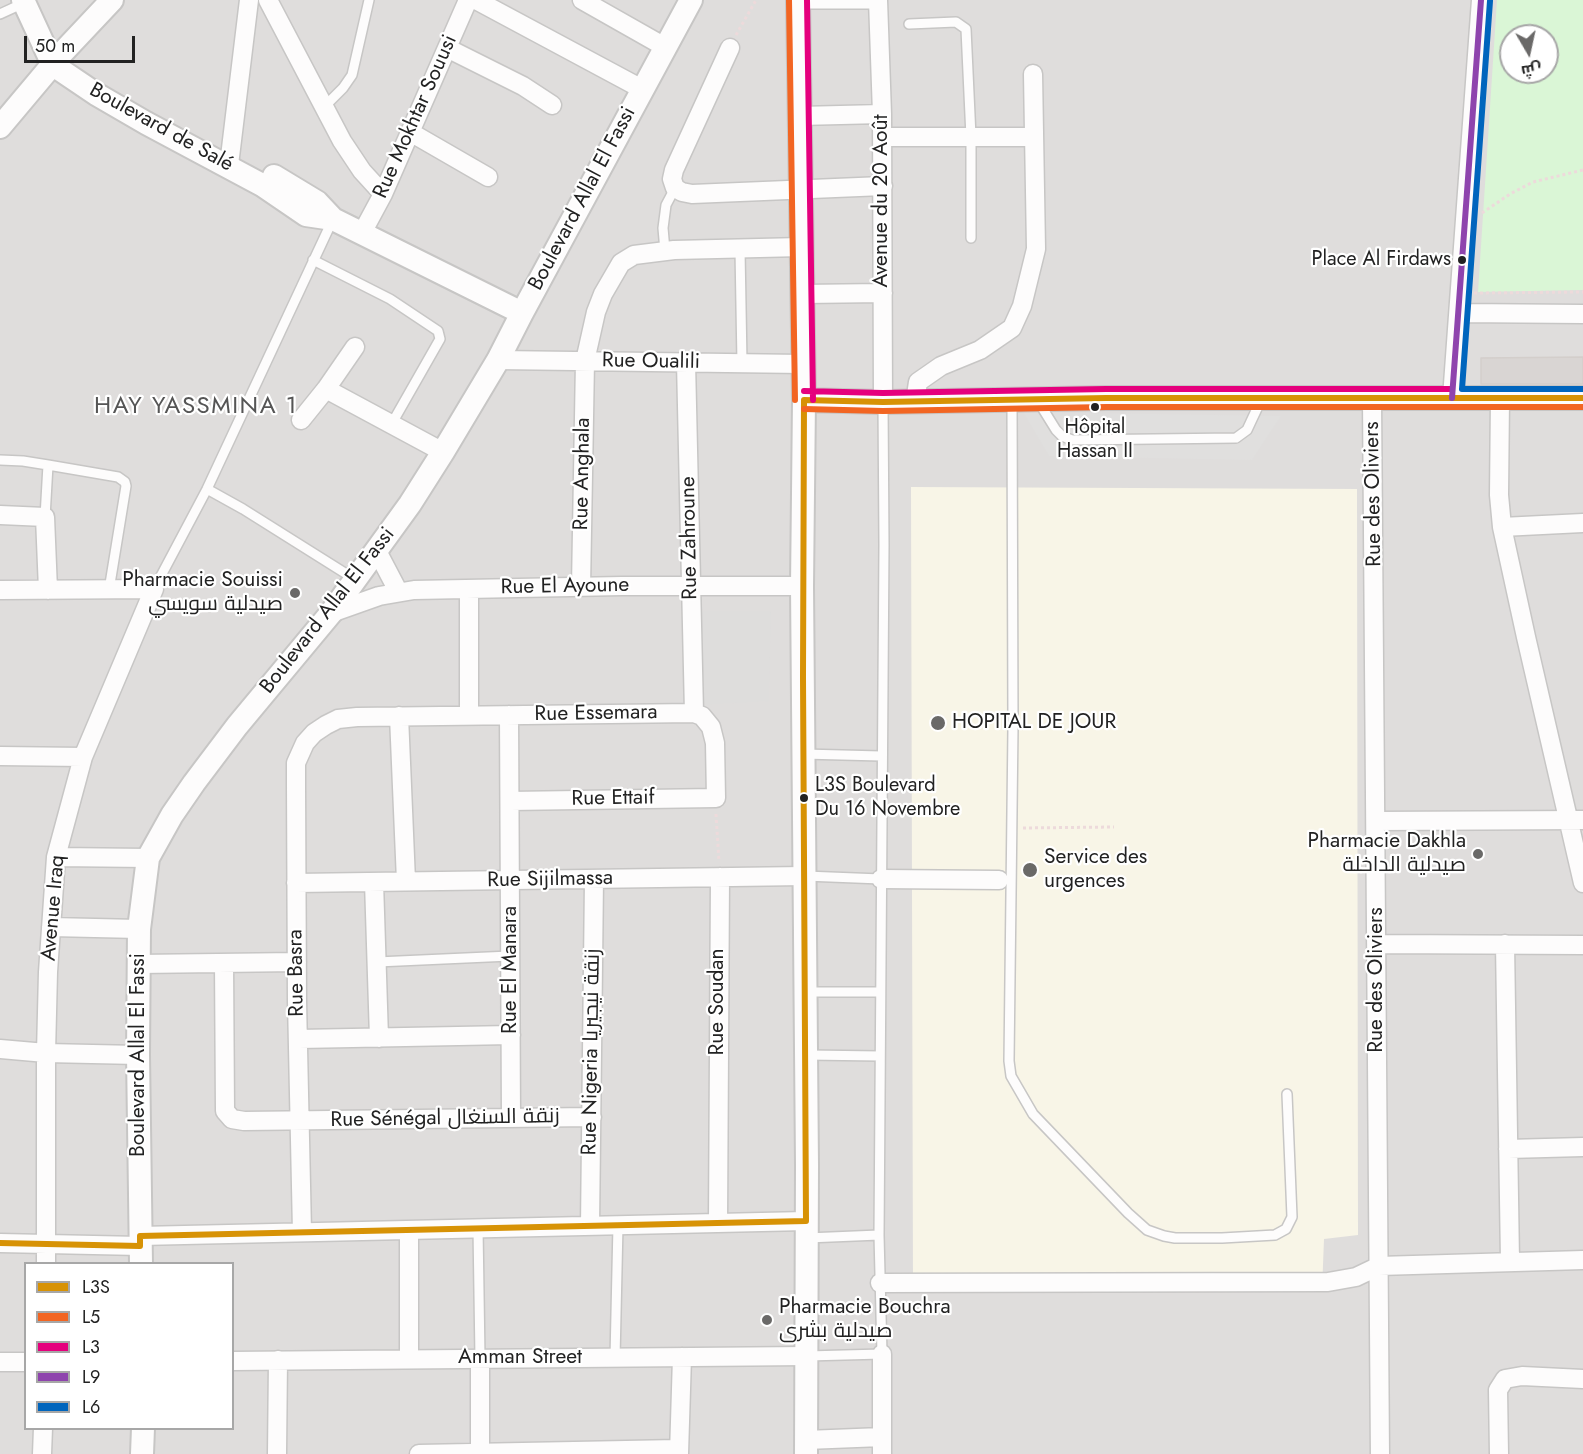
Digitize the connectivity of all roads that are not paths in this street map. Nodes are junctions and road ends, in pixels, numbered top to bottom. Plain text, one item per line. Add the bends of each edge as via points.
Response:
1 (112, 0) edge
2 (249, 0) edge
3 (268, 0) edge
4 (369, 0) edge
5 (468, 0) edge
6 (476, 0) edge
7 (582, 0) edge
8 (691, 0) edge
9 (1481, 0) edge
10 (28, 1) edge
11 (798, 2) edge
12 (878, 2) edge
13 (0, 14) edge
14 (909, 24) dead end
15 (665, 47) junction
16 (447, 48) junction
17 (730, 48) road end
18 (58, 58) junction
19 (1033, 74) dead end
20 (642, 89) junction
21 (552, 105) dead end
22 (324, 107) junction
23 (882, 114) junction
24 (799, 116) junction
25 (0, 127) edge
26 (410, 132) junction
27 (882, 137) junction
28 (971, 137) junction
29 (1034, 137) junction
30 (230, 157) junction
31 (488, 177) dead end
32 (883, 186) junction
33 (675, 188) junction
34 (800, 191) junction
35 (383, 194) junction
36 (333, 219) junction
37 (362, 233) junction
38 (971, 238) dead end
39 (802, 248) junction
40 (740, 250) junction
41 (665, 251) junction
42 (313, 260) junction
43 (883, 292) junction
44 (803, 294) junction
45 (522, 313) junction
46 (1460, 313) junction
47 (1583, 314) edge
48 (355, 347) dead end
49 (498, 360) junction
50 (585, 361) junction
51 (686, 362) junction
52 (742, 363) junction
53 (803, 363) junction
54 (326, 389) junction
55 (1452, 398) junction
56 (1583, 398) edge
57 (1261, 399) junction
58 (1372, 399) junction
59 (1500, 399) junction
60 (804, 400) junction
61 (1012, 400) junction
62 (1038, 400) junction
63 (883, 402) junction
64 (915, 402) junction
65 (301, 420) dead end
66 (391, 424) junction
67 (443, 452) junction
68 (0, 460) edge
69 (48, 465) junction
70 (207, 489) junction
71 (0, 515) edge
72 (45, 517) junction
73 (1583, 523) edge
74 (1502, 526) junction
75 (377, 550) junction
76 (356, 580) junction
77 (802, 586) junction
78 (581, 587) junction
79 (690, 587) junction
80 (154, 589) junction
81 (469, 589) junction
82 (0, 590) edge
83 (48, 590) junction
84 (109, 590) junction
85 (398, 591) junction
86 (331, 613) junction
87 (694, 713) junction
88 (469, 714) junction
89 (509, 715) junction
90 (399, 716) junction
91 (326, 725) joint
92 (803, 754) junction
93 (0, 756) edge
94 (881, 756) junction
95 (83, 757) junction
96 (510, 801) junction
97 (1575, 819) edge
98 (1376, 821) junction
99 (56, 857) junction
100 (148, 858) junction
101 (804, 876) junction
102 (720, 877) junction
103 (594, 879) junction
104 (880, 879) junction
105 (510, 880) junction
106 (999, 880) dead end
107 (406, 881) junction
108 (374, 882) junction
109 (296, 883) junction
110 (1583, 884) edge
111 (51, 927) junction
112 (139, 929) junction
113 (1377, 944) junction
114 (1505, 944) junction
115 (1583, 945) edge
116 (510, 956) junction
117 (297, 962) junction
118 (377, 962) junction
119 (224, 963) junction
120 (139, 964) junction
121 (806, 992) junction
122 (880, 992) junction
123 (511, 1035) junction
124 (379, 1038) junction
125 (299, 1039) junction
126 (0, 1049) edge
127 (46, 1053) junction
128 (138, 1055) junction
129 (806, 1055) junction
130 (880, 1056) junction
131 (1287, 1094) dead end
132 (592, 1117) junction
133 (512, 1118) junction
134 (299, 1120) junction
135 (1583, 1147) edge
136 (1508, 1149) junction
137 (718, 1223) junction
138 (618, 1225) junction
139 (590, 1226) junction
140 (478, 1228) junction
141 (410, 1230) junction
142 (806, 1230) junction
143 (302, 1232) junction
144 (879, 1234) junction
145 (0, 1243) edge
146 (46, 1244) junction
147 (140, 1248) edge
148 (1583, 1260) edge
149 (1510, 1261) junction
150 (46, 1262) edge
151 (1379, 1266) junction
152 (880, 1282) junction
153 (882, 1354) junction
154 (807, 1356) junction
155 (682, 1357) junction
156 (615, 1358) junction
157 (409, 1359) junction
158 (480, 1359) junction
159 (234, 1360) edge
160 (278, 1360) junction
161 (0, 1362) edge
162 (24, 1362) edge
163 (1583, 1379) edge
164 (43, 1430) edge
165 (143, 1430) edge
166 (882, 1446) edge
167 (806, 1447) edge
168 (678, 1452) edge
169 (480, 1453) edge
170 (42, 1454) edge
171 (142, 1454) edge
172 (277, 1454) edge
173 (419, 1454) edge
174 (1380, 1454) edge
175 (1499, 1454) edge

1 - 18 street
2 - 30 street
3 - 22 street
4 - 22 lane via 352,75
5 - 16 street, Rue Mokhtar Souusi
6 - 20 street
7 - 15 street
8 - 15 street, Boulevard Allal El Fassi
9 - 46 street
10 - 13 lane
10 - 18 street
11 - 12 lane
11 - 24 street
12 - 23 street, Avenue du 20 Août
14 - 28 lane via 956,21 966,29
15 - 20 street, Boulevard Allal El Fassi
16 - 21 street
16 - 26 street, Rue Mokhtar Souusi
17 - 33 street via 674,170
18 - 25 street
18 - 30 street, Boulevard de Salé via 96,94 146,123
19 - 29 street
20 - 45 street, Boulevard Allal El Fassi
22 - 35 street via 354,159
23 - 24 street
23 - 27 street, Avenue du 20 Août
24 - 34 street
26 - 31 street
26 - 35 street, Rue Mokhtar Souusi
27 - 28 street
27 - 32 street, Avenue du 20 Août
28 - 29 street
28 - 38 lane
29 - 64 street via 1036,249 1022,306 1012,328 980,350 941,366 918,382
30 - 36 street, Boulevard de Salé via 306,215
32 - 34 street
32 - 43 street, Avenue du 20 Août
33 - 34 street via 692,194
33 - 41 lane via 666,205
34 - 39 street
35 - 37 street, Rue Mokhtar Souusi
36 - 37 street, Boulevard de Salé
36 - 42 lane
37 - 45 street, Boulevard de Salé
39 - 40 street, Rue Anghala
39 - 44 street
40 - 41 street, Rue Anghala
40 - 52 lane
41 - 50 street, Rue Anghala via 634,255 621,263 599,303
42 - 66 lane via 390,299 438,331 440,339
42 - 70 lane
43 - 44 street
43 - 63 street, Avenue du 20 Août
44 - 53 street
45 - 49 street, Boulevard Allal El Fassi
46 - 47 street
46 - 55 street
48 - 54 street
49 - 50 street, Rue Oualili
49 - 67 street, Boulevard Allal El Fassi
50 - 51 street, Rue Oualili
50 - 78 street, Rue Anghala
51 - 52 street, Rue Oualili
51 - 79 street, Rue Zahroune
52 - 53 street, Rue Oualili
53 - 60 street
54 - 65 street
54 - 66 street
55 - 58 street
55 - 59 street
56 - 59 street
57 - 58 street
57 - 62 street
57 - 62 lane via 1247,430 1236,438 1072,440 1056,430
58 - 98 street, Rue des Oliviers
59 - 74 street
60 - 63 street
60 - 77 street
61 - 62 street
61 - 64 street
61 - 131 lane via 1011,1076 1033,1114 1128,1214 1147,1230 1164,1236 1222,1238 1286,1230 1292,1217
63 - 64 street
63 - 94 lane
66 - 67 street
67 - 75 street, Boulevard Allal El Fassi
68 - 69 lane
69 - 72 lane
69 - 84 lane via 118,477 125,482
70 - 76 lane
70 - 80 lane
71 - 72 street
72 - 83 street
73 - 74 street
74 - 97 street
75 - 76 street, Boulevard Allal El Fassi
75 - 85 street
76 - 86 street, Boulevard Allal El Fassi
77 - 79 street, Rue El Ayoune
77 - 92 street
78 - 79 street, Rue El Ayoune
78 - 81 street, Rue El Ayoune
79 - 87 street, Rue Zahroune
80 - 84 street
80 - 95 street, Avenue Iraq
81 - 85 street, Rue El Ayoune
81 - 88 street
82 - 83 street
83 - 84 street
85 - 86 street, Rue El Ayoune
86 - 100 street, Boulevard Allal El Fassi via 194,783
87 - 89 street, Rue Essemara
87 - 96 street, Rue Ettaif via 708,721 714,735 716,798
88 - 89 street, Rue Essemara
88 - 90 street, Rue Essemara
89 - 96 street, Rue El Manara
90 - 91 street, Rue Essemara via 345,718
90 - 107 street
91 - 109 street, Rue Basra via 305,743 296,763
92 - 94 lane
92 - 101 street
93 - 95 street
94 - 104 lane
95 - 99 street, Avenue Iraq
96 - 105 street, Rue El Manara
97 - 98 street
97 - 110 street
98 - 113 street, Rue des Oliviers
99 - 100 street
99 - 111 street, Avenue Iraq
100 - 112 street, Boulevard Allal El Fassi
101 - 102 street, Rue Sijilmassa
101 - 104 lane
101 - 121 street
102 - 103 street, Rue Sijilmassa
102 - 137 street, Rue Soudan
103 - 105 street, Rue Sijilmassa
103 - 132 street, Rue Nigeria زنقة نيجيريا
104 - 106 street
104 - 122 lane
105 - 107 street, Rue Sijilmassa
105 - 116 street, Rue El Manara
107 - 108 street, Rue Sijilmassa
108 - 109 street, Rue Sijilmassa
108 - 118 street
109 - 117 street, Rue Basra
111 - 112 street
111 - 127 street, Avenue Iraq
112 - 120 street, Boulevard Allal El Fassi
113 - 114 street
113 - 151 street, Rue des Oliviers
114 - 115 street
114 - 136 street
116 - 118 lane
116 - 123 street, Rue El Manara
117 - 119 street
117 - 125 street, Rue Basra
118 - 124 street
119 - 120 street
119 - 134 street, Rue Sénégal زنقة السنغال via 225,1111 232,1119 244,1121
120 - 128 street, Boulevard Allal El Fassi
121 - 122 lane
121 - 129 street
122 - 130 lane
123 - 124 street
123 - 133 street, Rue El Manara
124 - 125 street
125 - 134 street, Rue Basra
126 - 127 street
127 - 128 street
127 - 146 street, Avenue Iraq
128 - 147 street, Boulevard Allal El Fassi
129 - 130 lane
129 - 142 street
130 - 144 lane
132 - 133 street, Rue Sénégal زنقة السنغال
132 - 139 street, Rue Nigeria زنقة نيجيريا
133 - 134 street, Rue Sénégal زنقة السنغال
134 - 143 street, Rue Basra
135 - 136 street
136 - 149 street
137 - 138 street
137 - 142 street
138 - 139 street
138 - 156 lane
139 - 140 street
140 - 141 street
140 - 158 lane
141 - 143 street
141 - 157 street
142 - 144 lane
142 - 154 street
143 - 147 street
144 - 152 lane
145 - 146 street
146 - 147 street
146 - 150 street, Avenue Iraq
148 - 149 street
149 - 151 street
151 - 152 street via 1356,1277 1328,1282
151 - 174 street, Rue des Oliviers
152 - 153 lane
153 - 154 lane
153 - 166 street
154 - 155 street, Amman Street
154 - 167 street
155 - 156 street, Amman Street
155 - 168 street
156 - 158 street, Amman Street
157 - 158 street, Amman Street
157 - 160 street, Amman Street
158 - 169 street
159 - 160 street, Amman Street
160 - 172 street
161 - 162 street
163 - 175 street via 1505,1379 1498,1390
164 - 170 street
165 - 171 street
166 - 167 street
168 - 169 street
169 - 173 street

